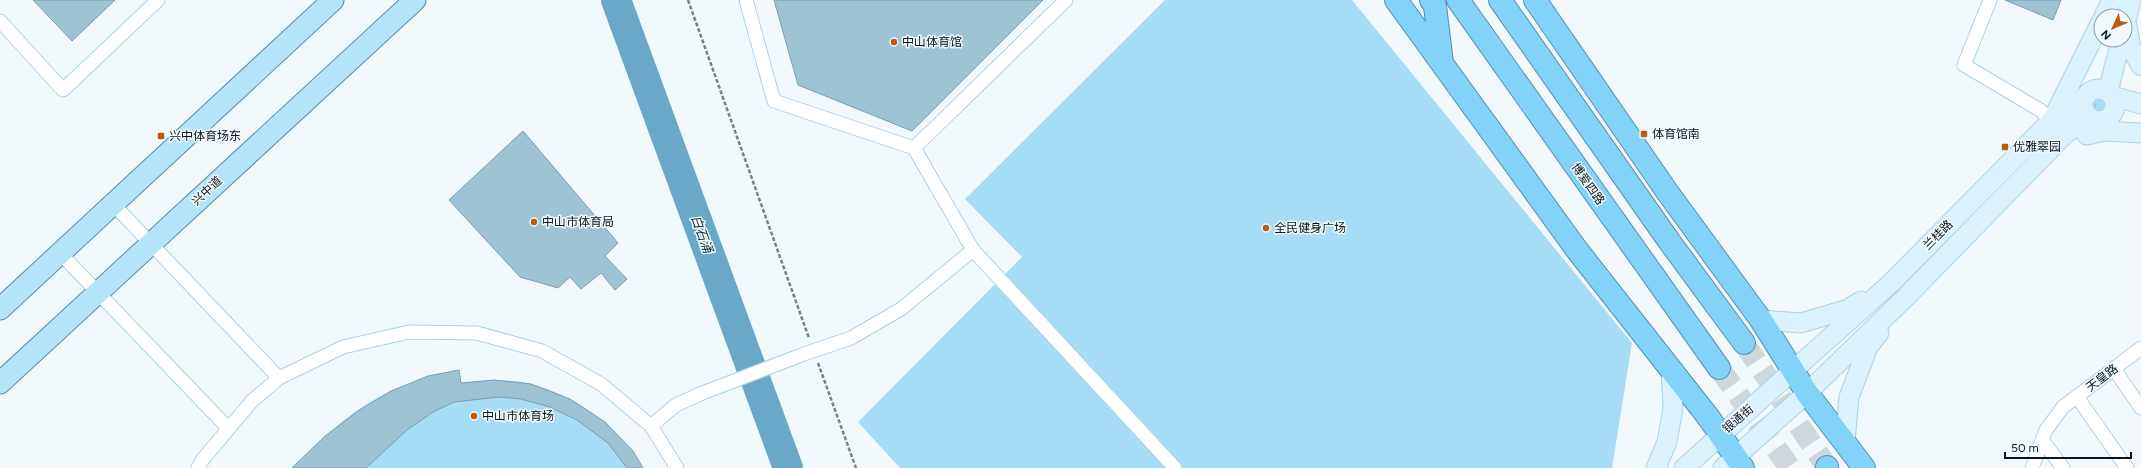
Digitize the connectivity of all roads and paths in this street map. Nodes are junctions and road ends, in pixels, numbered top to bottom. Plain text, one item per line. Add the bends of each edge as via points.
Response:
1 (158, 0) edge
2 (334, 0) edge
3 (415, 0) edge
4 (688, 0) edge
5 (746, 0) edge
6 (1066, 0) edge
7 (1396, 0) edge
8 (1431, 0) edge
9 (1458, 0) edge
10 (1500, 0) edge
11 (1535, 0) edge
12 (1990, 0) edge
13 (0, 21) edge
14 (2093, 38) edge
15 (2099, 48) edge
16 (2119, 48) edge
17 (2131, 48) edge
18 (1443, 66) junction
19 (2141, 66) edge
20 (2110, 94) junction
21 (2084, 98) junction
22 (2141, 104) edge
23 (2099, 119) junction
24 (2051, 121) junction
25 (2141, 128) edge
26 (2066, 133) junction
27 (2141, 133) edge
28 (914, 148) junction
29 (2050, 150) junction
30 (114, 205) junction
31 (151, 243) junction
32 (973, 250) junction
33 (61, 254) junction
34 (1891, 283) junction
35 (97, 293) junction
36 (1906, 297) junction
37 (0, 309) edge
38 (1761, 320) junction
39 (1744, 343) tunnel mouth
40 (2141, 348) edge
41 (809, 352) junction
42 (1719, 368) tunnel mouth
43 (2114, 369) junction
44 (1671, 370) junction
45 (1793, 371) junction
46 (279, 378) junction
47 (0, 383) edge
48 (1807, 393) junction
49 (2077, 397) junction
50 (2141, 408) edge
51 (651, 426) junction
52 (228, 428) junction
53 (1720, 434) junction
54 (2042, 440) junction
55 (1845, 442) junction
56 (1734, 464) edge
57 (198, 468) edge
58 (677, 468) edge
59 (856, 468) edge
60 (1175, 468) edge
61 (1656, 468) edge
62 (1684, 468) edge
63 (1864, 468) edge
64 (2032, 468) edge
65 (2063, 468) edge
66 (2127, 468) edge

1 - 13 street via 63,90
2 - 30 main road
3 - 31 main road, 兴中道
4 - 41 path
5 - 28 street via 774,100
6 - 28 street
7 - 18 highway
8 - 18 highway
9 - 42 highway, 博爱四路
10 - 39 highway
11 - 38 highway via 1668,193
12 - 24 street via 1964,66 2040,110
14 - 24 street
15 - 21 street
16 - 20 street
17 - 19 street
18 - 44 highway via 1577,250
20 - 21 street via 2099,88 2089,92
20 - 22 street
20 - 23 street via 2115,106 2114,112
21 - 23 street via 2084,111
21 - 24 street, 兰桂路
23 - 25 street
23 - 26 street, 兰桂路
24 - 26 street
24 - 34 street, 兰桂路
26 - 29 street, 兰桂路
27 - 29 street via 2104,131 2079,137
28 - 32 street
29 - 36 street, 兰桂路
30 - 31 street
30 - 33 main road
31 - 35 main road, 兴中道
31 - 46 street
32 - 41 street via 901,309 851,338
32 - 60 street
33 - 35 street
33 - 37 main road
34 - 38 street via 1848,309 1801,323
34 - 45 street, 兰桂路
35 - 47 main road, 兴中道
35 - 52 street
36 - 48 street, 兰桂路
36 - 55 street via 1868,347 1849,397
38 - 45 highway
40 - 43 street, 天皇路
41 - 51 street via 729,381 676,405
41 - 59 path
43 - 49 street, 天皇路
43 - 50 street
44 - 53 highway
44 - 61 street via 1674,408 1667,442
45 - 48 highway
45 - 53 street, 银通街
46 - 51 street via 343,346 409,332 476,333 542,351 601,384
46 - 52 street via 252,401
48 - 55 highway
48 - 56 street
49 - 54 street, 天皇路 via 2063,407
49 - 66 street
51 - 58 street
52 - 57 street
53 - 56 highway
53 - 62 street, 银通街
54 - 64 street, 天皇路
54 - 65 street
55 - 63 highway

